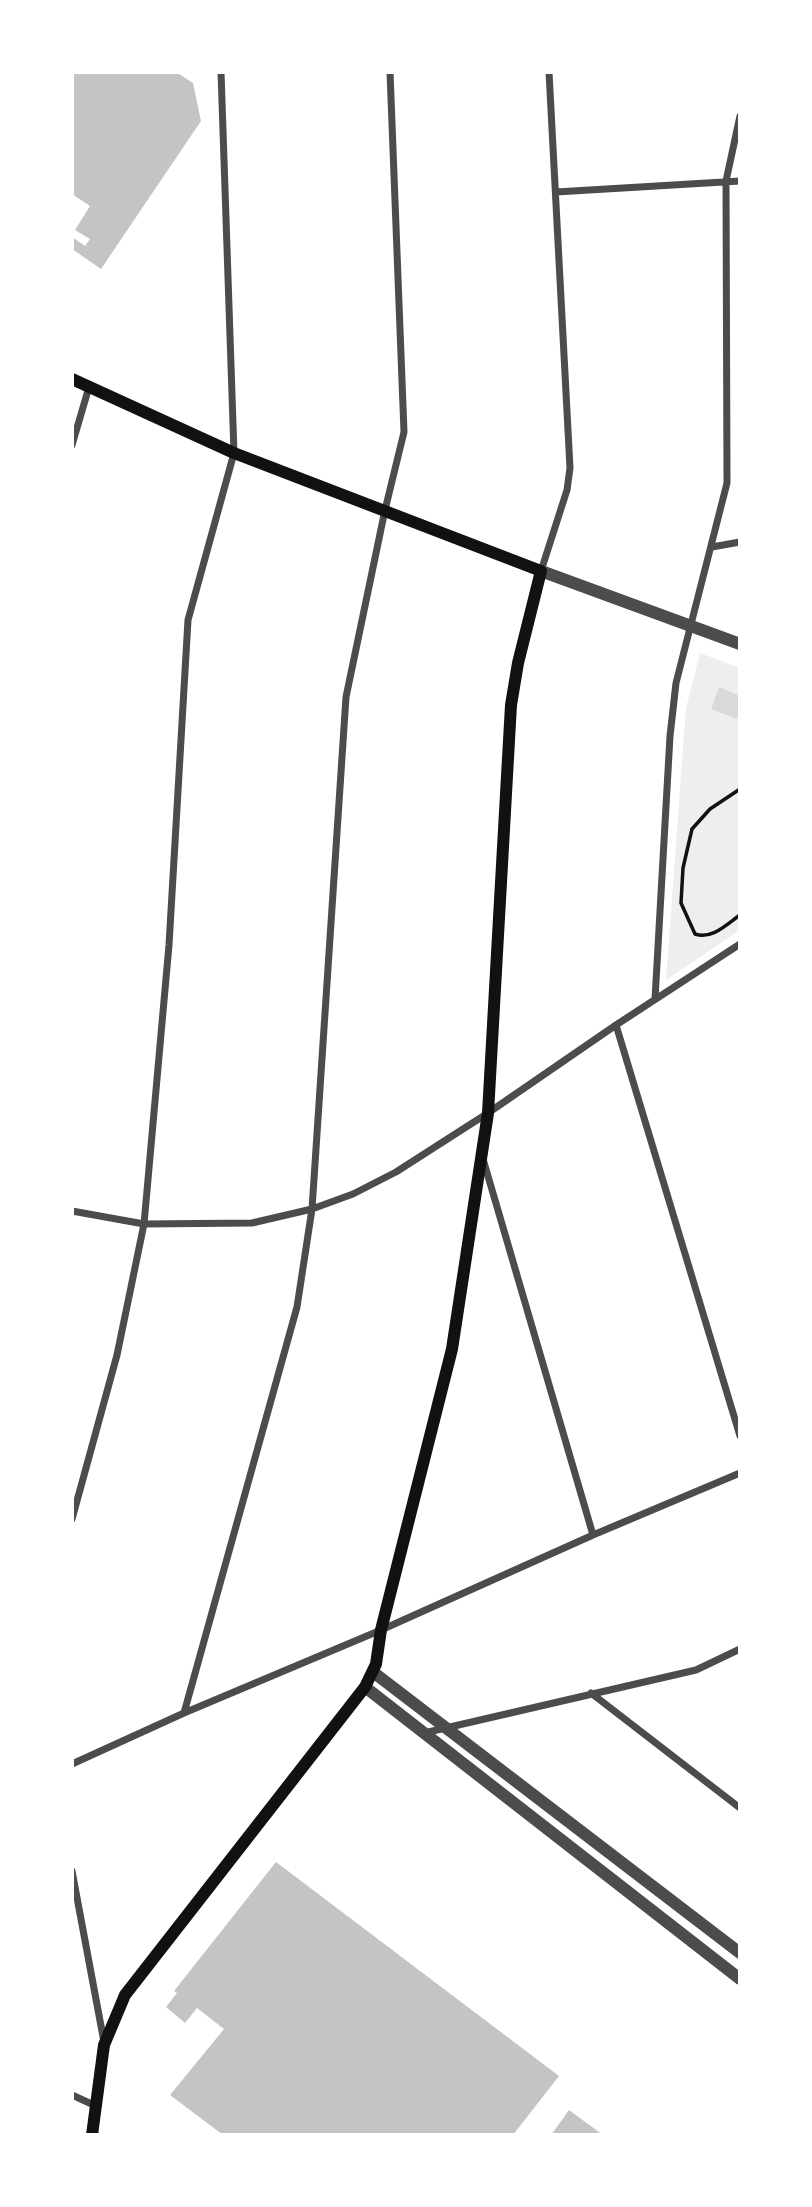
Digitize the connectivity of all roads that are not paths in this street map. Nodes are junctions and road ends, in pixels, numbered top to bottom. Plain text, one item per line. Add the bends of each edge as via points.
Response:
1 (221, 72) edge
2 (390, 72) edge
3 (549, 72) edge
4 (740, 116) edge
5 (726, 181) junction
6 (740, 181) edge
7 (555, 192) junction
8 (72, 379) edge
9 (89, 387) junction
10 (72, 445) edge
11 (234, 453) junction
12 (385, 510) junction
13 (740, 542) edge
14 (712, 547) junction
15 (541, 571) junction
16 (691, 626) junction
17 (740, 644) edge
18 (740, 944) edge
19 (654, 999) junction
20 (616, 1025) junction
21 (488, 1113) junction
22 (482, 1156) junction
23 (312, 1209) junction
24 (72, 1211) edge
25 (144, 1224) junction
26 (740, 1436) edge
27 (740, 1473) edge
28 (72, 1519) edge
29 (593, 1535) junction
30 (381, 1630) junction
31 (740, 1649) edge
32 (373, 1672) junction
33 (365, 1688) junction
34 (591, 1693) junction
35 (184, 1713) junction
36 (444, 1727) junction
37 (422, 1733) junction
38 (72, 1764) edge
39 (740, 1808) edge
40 (72, 1871) edge
41 (740, 1953) edge
42 (740, 1979) edge
43 (104, 2045) junction
44 (72, 2095) edge
45 (96, 2106) junction
46 (92, 2135) edge

1 - 11 street
2 - 12 street via 404,432
3 - 7 street
4 - 5 street
5 - 6 street
5 - 7 street
5 - 14 street via 727,483
7 - 15 street via 569,468
8 - 9 main road
9 - 10 street
9 - 11 main road
11 - 12 main road
11 - 25 street via 188,620 169,945
12 - 15 main road
12 - 23 street via 346,697
13 - 14 street
14 - 16 street
15 - 16 street
15 - 21 main road via 511,705
16 - 17 street
16 - 19 street via 676,683 670,736
18 - 19 street
19 - 20 street
20 - 21 street
20 - 26 street
21 - 22 main road
21 - 23 street via 396,1172
22 - 29 street
22 - 30 main road via 452,1349
23 - 25 street via 252,1223
23 - 35 street via 297,1307
24 - 25 street
25 - 28 street via 113,1369
27 - 29 street
29 - 30 street
30 - 32 main road
30 - 35 street
31 - 34 street via 696,1670
32 - 33 main road
32 - 36 street
33 - 37 street
33 - 43 main road via 137,1976
34 - 36 street
34 - 39 street
35 - 38 street
36 - 37 street
36 - 41 street
37 - 42 street
40 - 43 street
43 - 45 main road
44 - 45 street
45 - 46 main road

